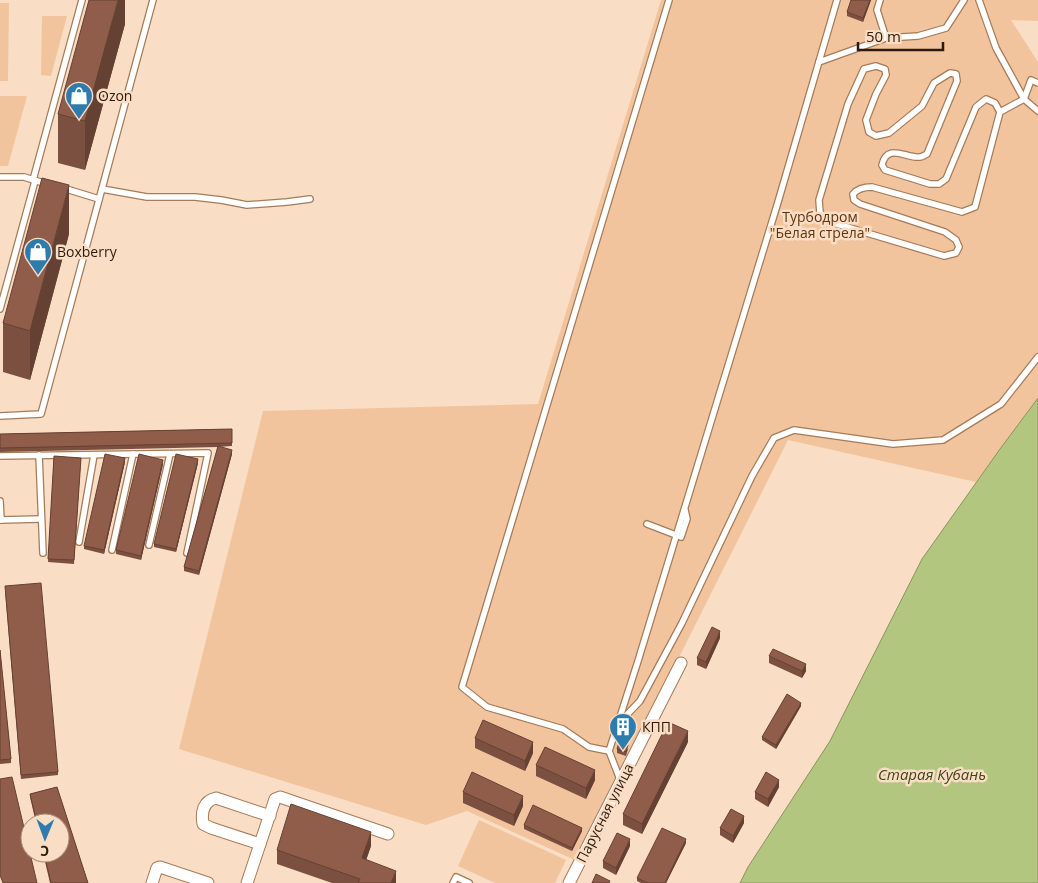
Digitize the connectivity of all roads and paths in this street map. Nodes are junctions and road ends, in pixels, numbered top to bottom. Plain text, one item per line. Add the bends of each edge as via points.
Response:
1 (82, 0) edge
2 (153, 0) edge
3 (669, 0) edge
4 (837, 0) edge
5 (880, 0) edge
6 (964, 0) edge
7 (979, 0) edge
8 (886, 38) junction
9 (819, 62) junction
10 (1038, 83) edge
11 (1024, 99) junction
12 (1038, 110) edge
13 (1000, 112) junction
14 (0, 177) edge
15 (34, 180) junction
16 (102, 189) junction
17 (310, 198) dead end
18 (99, 199) junction
19 (0, 309) edge
20 (1038, 357) edge
21 (0, 416) edge
22 (133, 454) junction
23 (170, 454) junction
24 (38, 455) junction
25 (94, 455) junction
26 (0, 456) edge
27 (0, 501) edge
28 (41, 519) junction
29 (0, 520) edge
30 (647, 524) dead end
31 (676, 535) junction
32 (79, 542) dead end
33 (149, 545) dead end
34 (112, 550) dead end
35 (43, 553) dead end
36 (187, 553) edge
37 (681, 664) dead end
38 (617, 725) junction
39 (609, 752) junction
40 (621, 782) junction
41 (270, 816) junction
42 (388, 834) dead end
43 (260, 844) junction
44 (152, 883) edge
45 (208, 883) edge
46 (248, 883) edge
47 (453, 883) edge
48 (470, 883) edge
49 (569, 883) edge

1 - 15 lane
2 - 16 lane
3 - 39 lane via 462,687 487,708 563,729 588,747
4 - 9 lane
5 - 8 lane via 877,10
6 - 8 lane via 946,28 918,36
7 - 11 lane via 996,48
8 - 9 lane
9 - 31 lane
10 - 11 lane via 1031,80
11 - 12 lane
11 - 13 lane
13 - 13 lane via 995,103 986,99 976,107 946,179 939,184 885,170 883,160 889,154 898,152 919,158 927,154 957,81 956,74 950,73 934,83 922,106 889,133 876,136 869,132 866,120 886,75 884,69 876,66 864,68 848,104 819,200 820,213 830,222 944,256 956,253 959,247 956,240 945,232 860,204 854,200 853,194 863,187 872,187 962,212 975,208
14 - 15 lane
15 - 18 lane
15 - 19 lane
16 - 17 lane via 147,197 194,197 247,205
16 - 18 lane
18 - 21 lane via 41,414
20 - 38 lane via 1001,404 943,440 893,444 794,430 774,438 640,701
22 - 23 lane
22 - 25 lane
22 - 34 lane
23 - 33 lane
23 - 36 lane via 208,453
24 - 25 lane
24 - 26 lane
24 - 28 lane
25 - 32 lane
27 - 29 lane
28 - 29 lane
28 - 35 lane
30 - 31 lane
31 - 38 lane
37 - 40 street, Парусная улица
38 - 39 lane
39 - 40 lane
40 - 49 street, Парусная улица
41 - 42 street via 276,799 280,797
41 - 43 street
41 - 43 street via 216,798 206,803 202,814 203,824
43 - 46 street
44 - 45 street via 160,867
47 - 48 lane via 456,877

